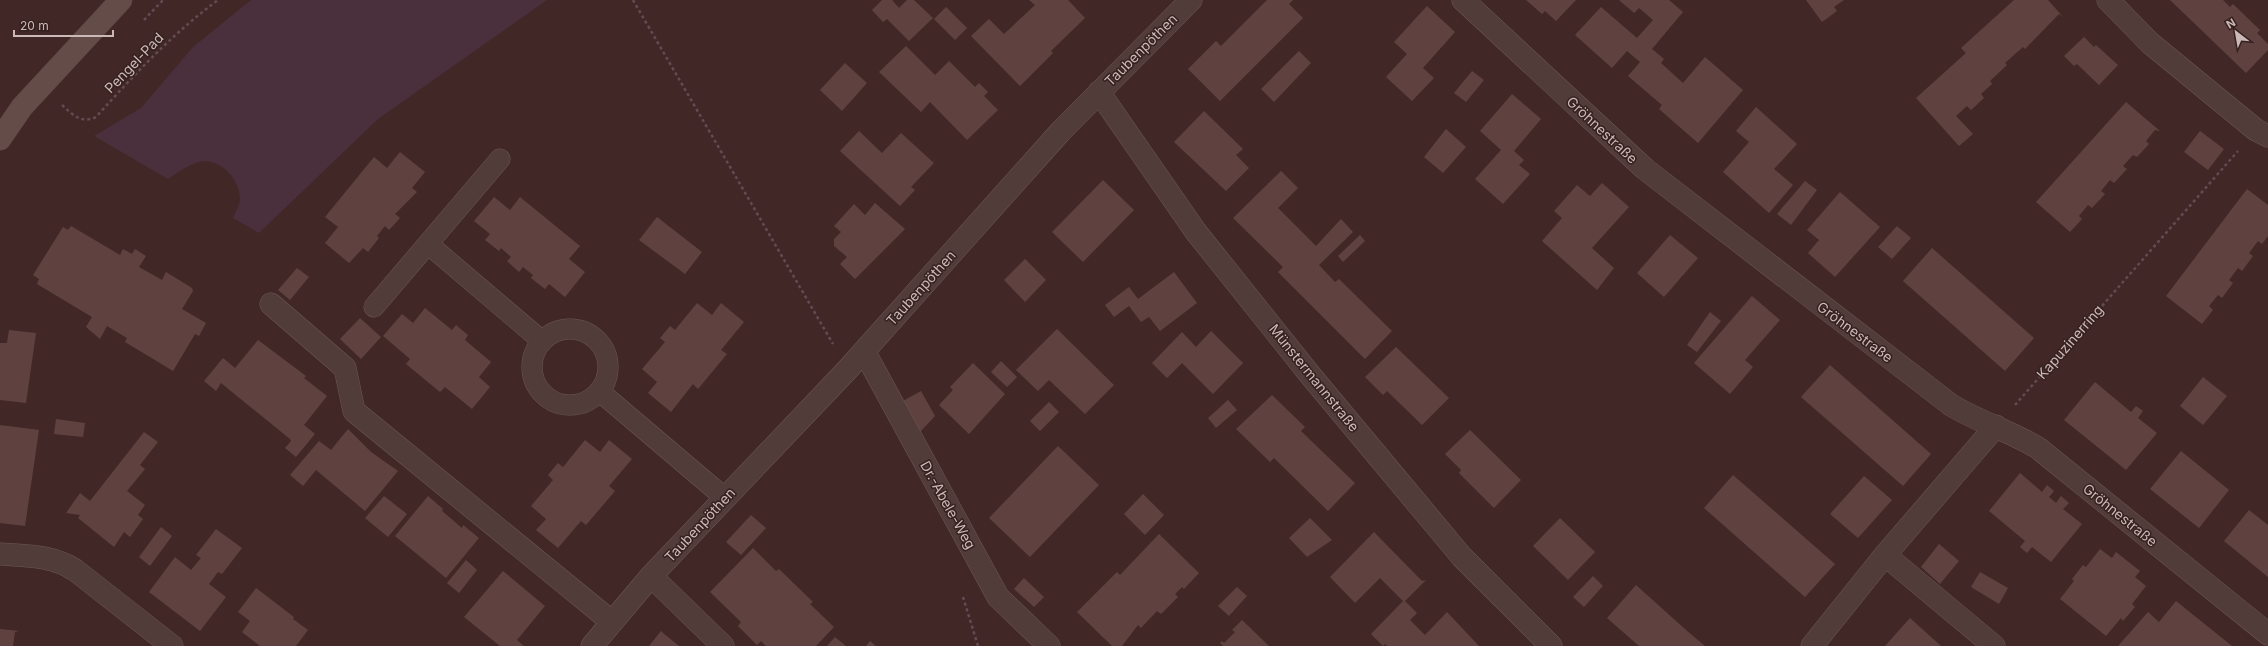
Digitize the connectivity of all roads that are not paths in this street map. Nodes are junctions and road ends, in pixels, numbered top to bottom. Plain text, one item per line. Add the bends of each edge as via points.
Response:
1 (121, 0) edge
2 (1191, 0) edge
3 (1463, 0) edge
4 (2108, 0) edge
5 (1099, 92) junction
6 (2264, 128) edge
7 (0, 139) edge
8 (500, 159) dead end
9 (428, 244) junction
10 (271, 304) dead end
11 (374, 307) dead end
12 (542, 342) junction
13 (864, 351) junction
14 (599, 391) junction
15 (1996, 426) junction
16 (724, 498) junction
17 (0, 554) edge
18 (1885, 555) junction
19 (651, 576) junction
20 (612, 622) junction
21 (2268, 634) edge
22 (172, 646) edge
23 (592, 646) edge
24 (723, 646) edge
25 (1049, 646) edge
26 (1551, 646) edge
27 (1812, 646) edge
28 (1994, 646) edge

1 - 7 main road via 27,102
2 - 5 street, Taubenpöthen
3 - 15 street, Gröhnestraße via 1645,169 1951,405 1969,416
4 - 6 street via 2150,43
5 - 13 street, Taubenpöthen
5 - 26 street, Münstermannstraße via 1196,232 1311,376 1462,557
8 - 9 lane
9 - 11 lane
9 - 12 lane
10 - 20 street via 345,368 354,411
12 - 14 lane via 555,332 568,328 582,330 594,336 608,358 605,382
12 - 14 lane via 532,363 534,377 540,389 549,398 561,404 574,405 587,401
13 - 16 street, Taubenpöthen
13 - 25 street, Dr.-Abele-Weg via 998,597
14 - 16 lane
15 - 18 street
15 - 21 street, Gröhnestraße via 2038,448
16 - 19 street, Taubenpöthen
17 - 22 street via 50,558 62,562
18 - 27 street
18 - 28 street
19 - 20 street, Taubenpöthen
19 - 24 street
20 - 23 street, Taubenpöthen

